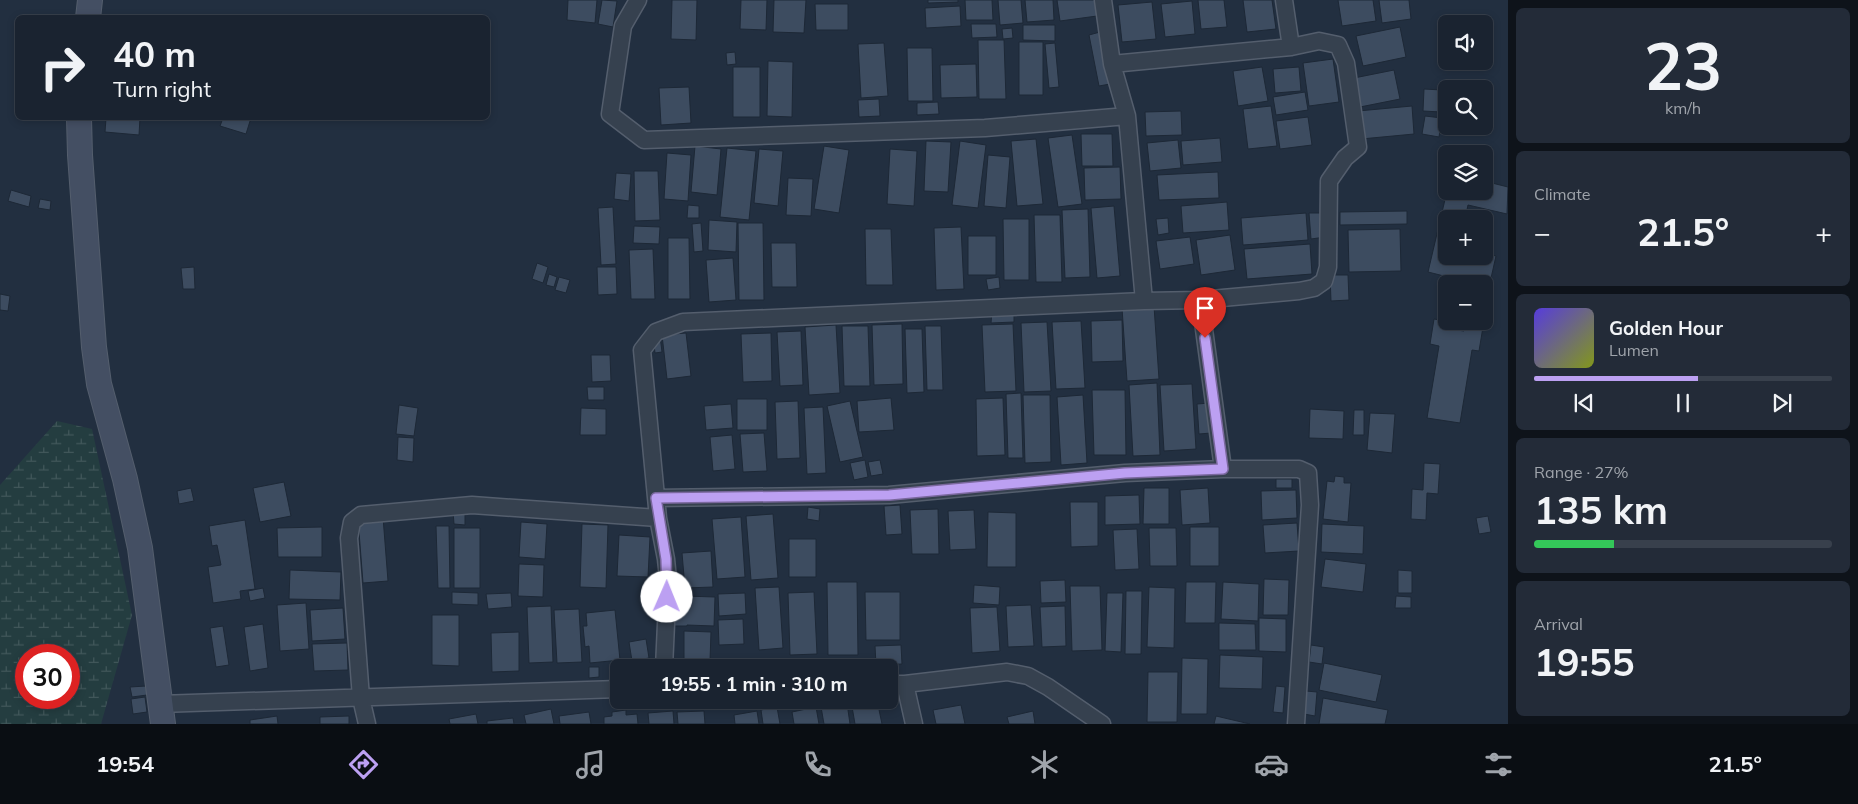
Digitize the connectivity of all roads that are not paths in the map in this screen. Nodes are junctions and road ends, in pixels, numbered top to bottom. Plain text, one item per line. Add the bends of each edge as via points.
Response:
1 (90, 0) edge
2 (638, 0) edge
3 (1104, 0) edge
4 (1284, 0) edge
5 (88, 15) edge
6 (1290, 47) junction
7 (1112, 64) junction
8 (1127, 116) junction
9 (79, 120) edge
10 (1200, 300) junction
11 (1144, 301) junction
12 (1223, 469) junction
13 (656, 498) junction
14 (658, 518) junction
15 (664, 659) edge
16 (898, 684) edge
17 (898, 686) edge
18 (610, 689) edge
19 (361, 698) junction
20 (161, 714) edge
21 (367, 724) edge
22 (914, 724) edge
23 (1102, 724) edge
24 (1296, 724) edge

1 - 5 street
2 - 8 street via 623,26 610,114 644,140 985,128
3 - 7 street
4 - 6 street
6 - 7 street
6 - 10 street via 1319,41 1338,45 1346,63 1358,147 1345,158 1329,181 1328,267 1324,281 1314,288 1299,291
7 - 8 street
8 - 11 street
9 - 20 street via 99,384 140,548
10 - 11 street
10 - 12 street
11 - 13 street via 683,322 656,332 642,350
12 - 13 street via 1125,473 889,495
12 - 24 street via 1299,469 1308,473 1310,505
13 - 14 street
14 - 15 street via 668,579
14 - 19 street via 472,505 362,515 352,522 349,538
16 - 23 street via 1007,672 1028,676
17 - 22 street
18 - 19 street
19 - 20 street
19 - 21 street

